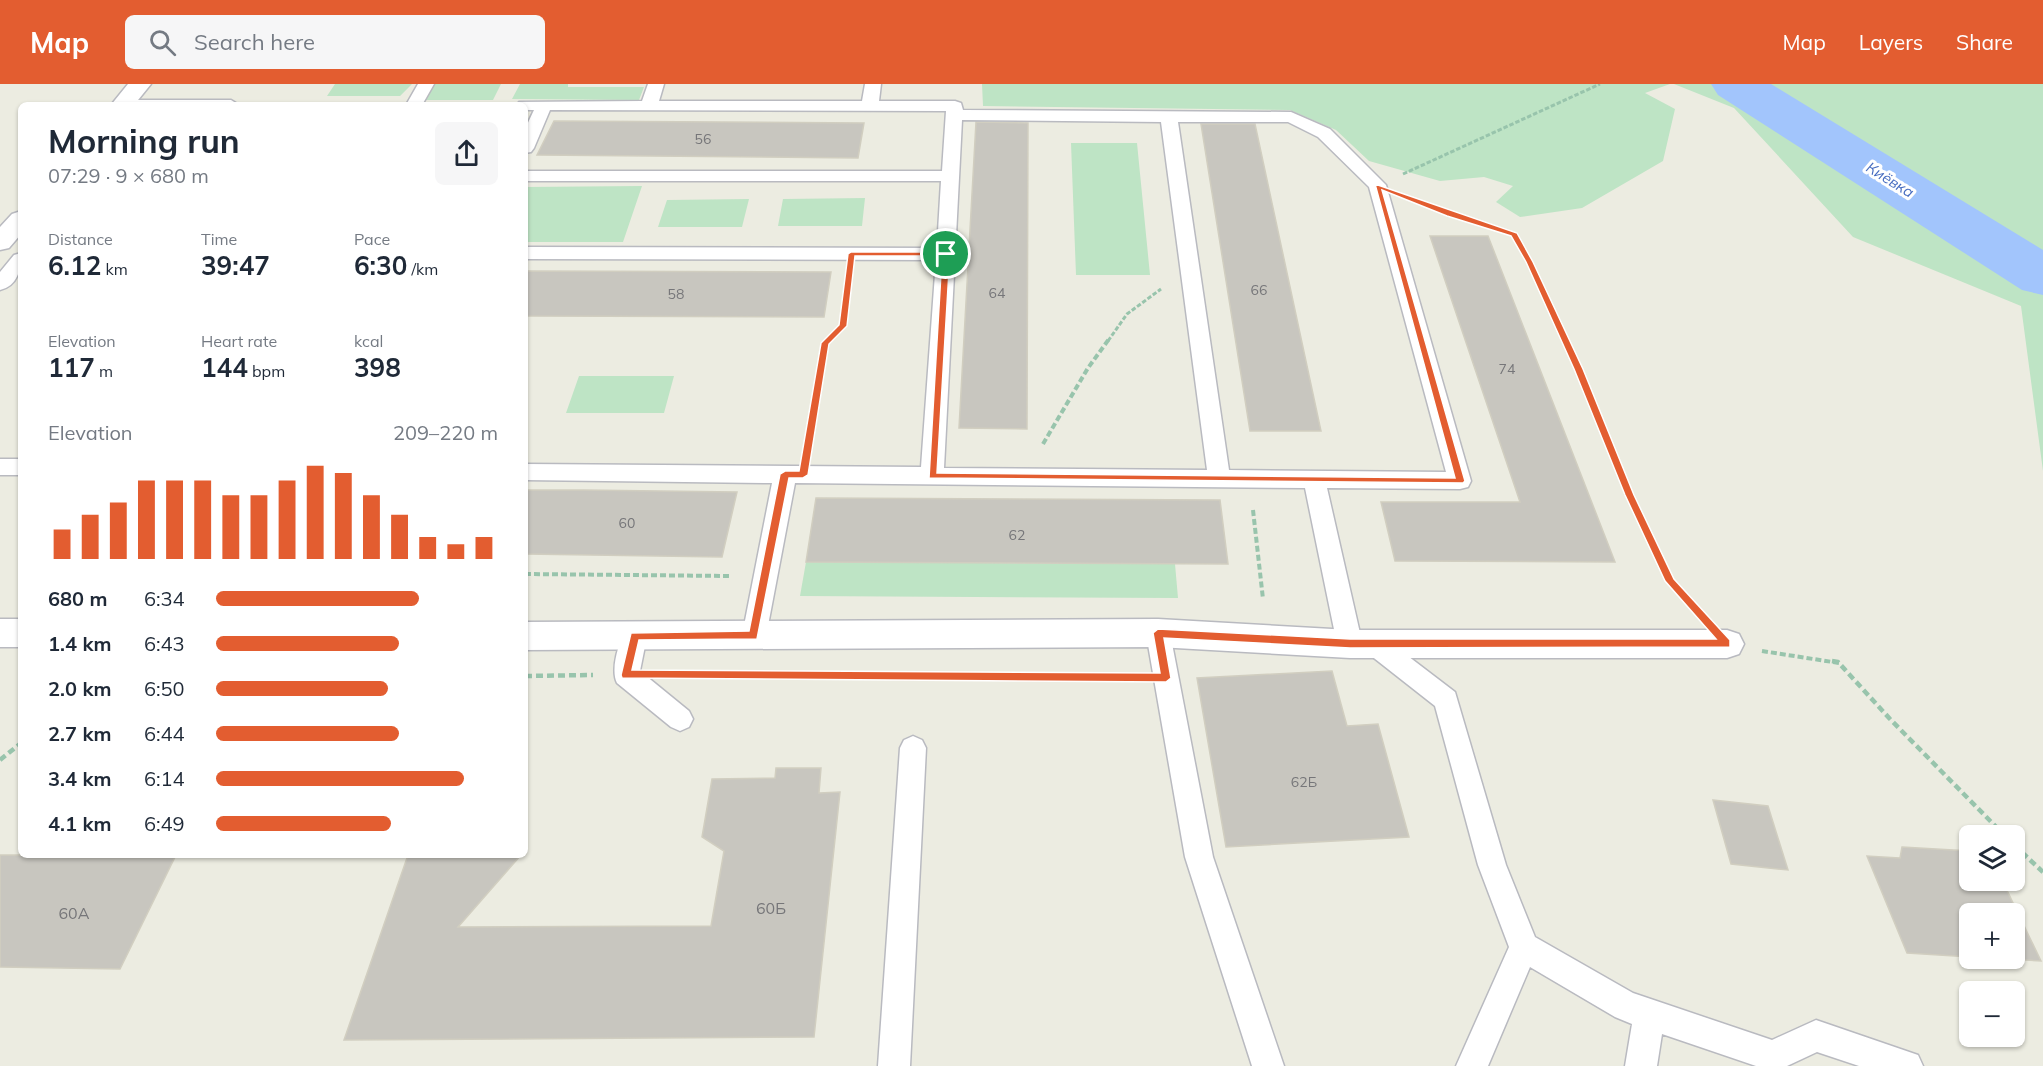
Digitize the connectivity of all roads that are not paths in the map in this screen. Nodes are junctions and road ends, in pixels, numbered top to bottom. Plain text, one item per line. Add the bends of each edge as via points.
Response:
1 (141, 84) edge
2 (426, 84) edge
3 (656, 84) edge
4 (873, 84) edge
5 (125, 102) edge
6 (416, 102) edge
7 (528, 105) edge
8 (544, 105) junction
9 (649, 106) junction
10 (870, 106) junction
11 (954, 115) junction
12 (1170, 117) junction
13 (528, 141) edge
14 (528, 176) edge
15 (950, 176) junction
16 (18, 222) edge
17 (0, 242) edge
18 (528, 253) edge
19 (946, 254) junction
20 (18, 263) edge
21 (0, 284) edge
22 (0, 467) edge
23 (18, 467) edge
24 (528, 472) edge
25 (794, 474) junction
26 (932, 476) junction
27 (1219, 479) junction
28 (1314, 480) junction
29 (0, 633) edge
30 (18, 633) edge
31 (1158, 633) junction
32 (528, 636) edge
33 (635, 636) junction
34 (754, 636) junction
35 (1362, 644) junction
36 (1727, 644) road end
37 (680, 719) dead end
38 (914, 748) dead end
39 (1524, 947) junction
40 (1649, 1014) junction
41 (894, 1066) edge
42 (1268, 1066) edge
43 (1472, 1066) edge
44 (1641, 1066) edge
45 (1907, 1066) edge

1 - 5 street
2 - 6 lane
3 - 9 lane
4 - 10 lane
7 - 8 lane
8 - 9 lane
8 - 13 lane
9 - 10 lane via 775,100
10 - 11 lane via 955,106
11 - 12 lane
11 - 15 lane
12 - 27 lane
12 - 28 lane via 1292,117 1324,133 1377,185 1460,481
14 - 15 lane
15 - 19 lane
16 - 17 street
18 - 19 lane
19 - 26 lane
20 - 21 lane
22 - 23 lane
24 - 25 lane
25 - 26 lane
25 - 34 lane via 765,577
26 - 27 lane
27 - 28 lane
28 - 35 lane
29 - 30 street
31 - 34 street
31 - 35 street
31 - 42 lane via 1199,857
32 - 33 street
33 - 34 street
33 - 37 lane via 626,675
35 - 36 street
35 - 39 lane via 1446,700 1492,865
38 - 41 lane
39 - 40 lane via 1626,1006
39 - 43 lane
40 - 44 lane
40 - 45 lane via 1773,1056 1816,1036

